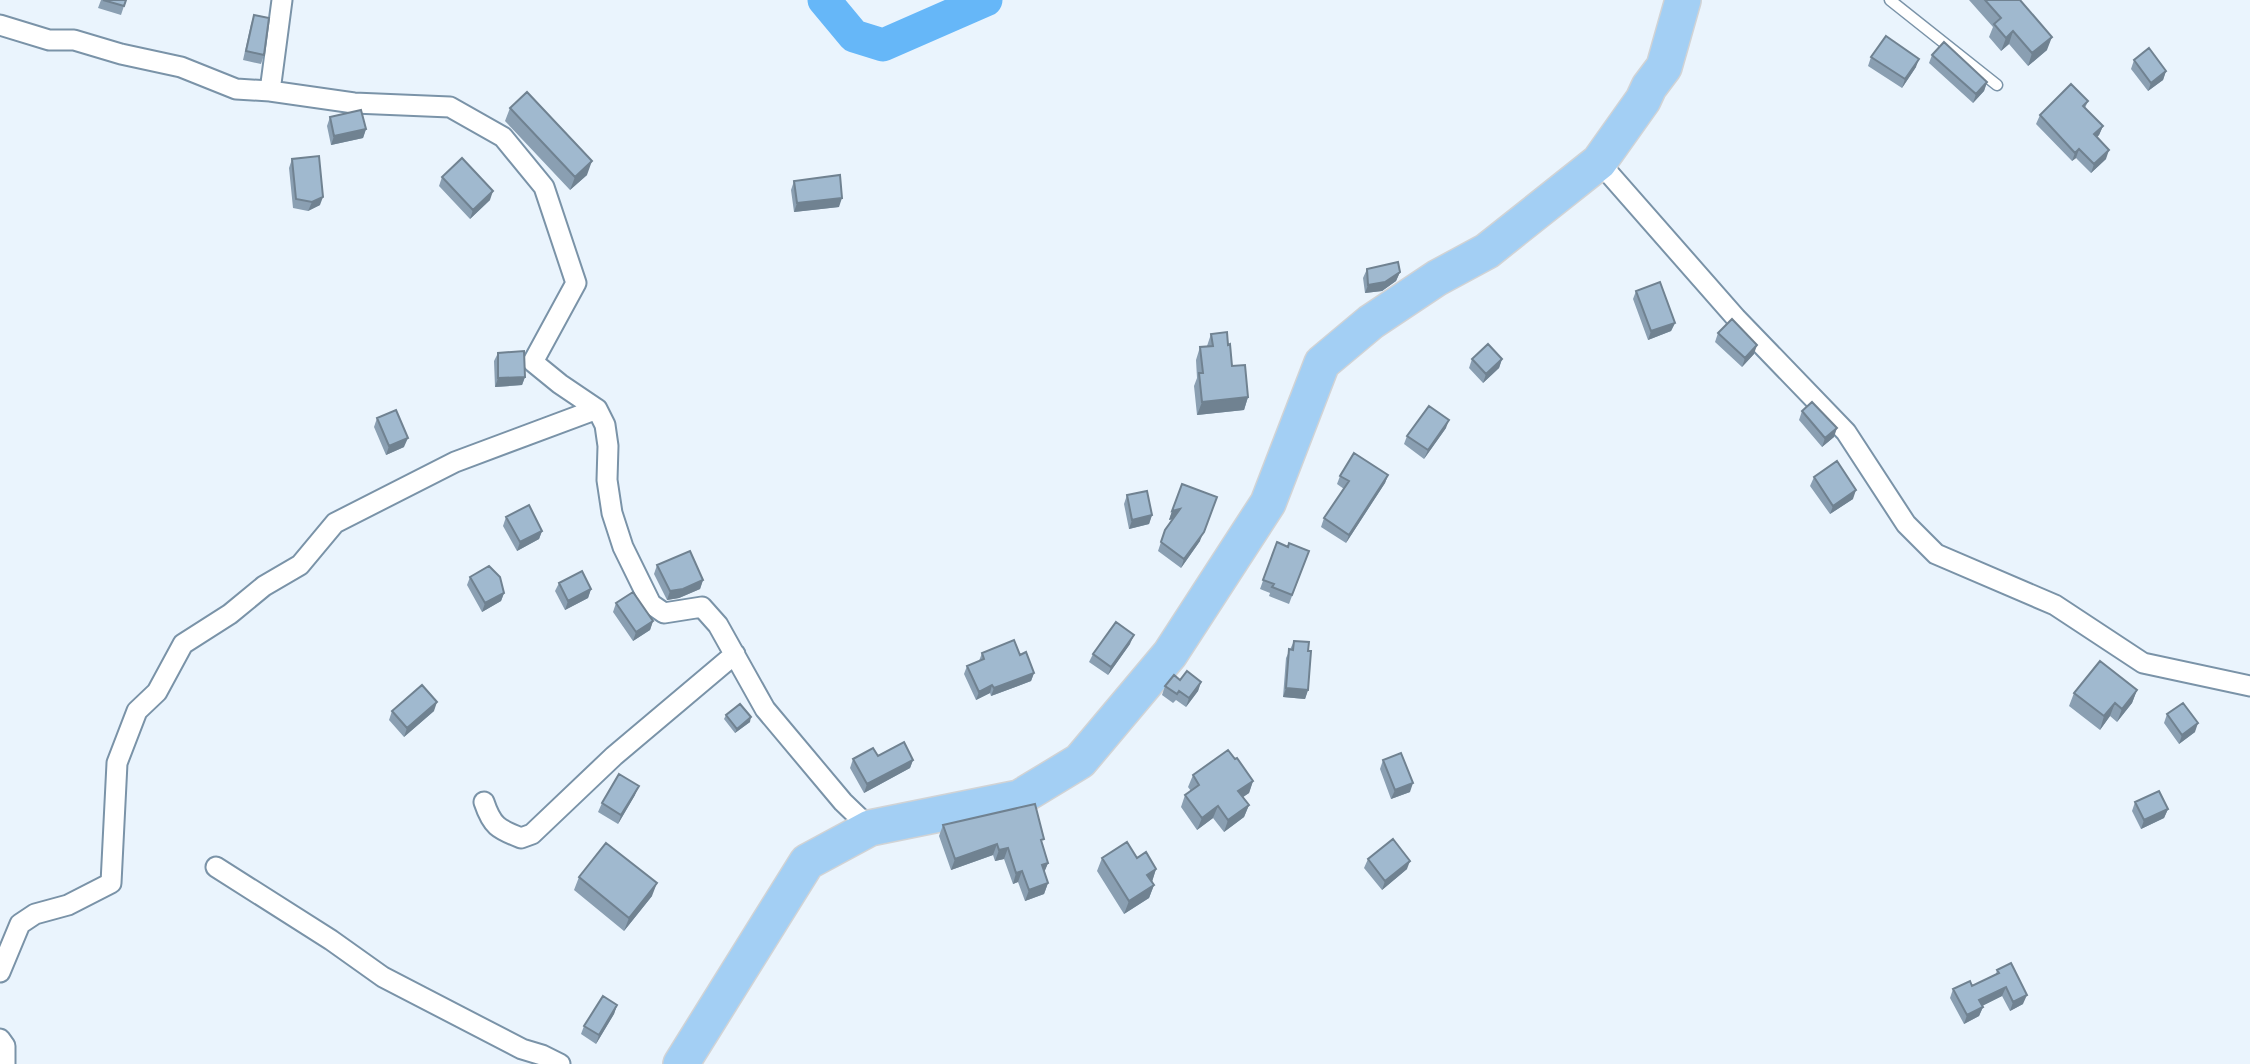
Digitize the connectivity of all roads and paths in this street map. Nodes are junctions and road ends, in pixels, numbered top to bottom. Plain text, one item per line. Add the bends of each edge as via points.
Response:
1 (282, 0) edge
2 (1683, 0) edge
3 (1890, 0) edge
4 (0, 25) edge
5 (1997, 85) dead end
6 (270, 90) junction
7 (1599, 162) junction
8 (597, 409) junction
9 (735, 654) junction
10 (2250, 686) edge
11 (484, 802) dead end
12 (870, 828) junction
13 (216, 867) dead end
14 (0, 972) edge
15 (0, 1039) edge
16 (5, 1064) edge
17 (560, 1064) edge
18 (681, 1064) edge

1 - 6 street
2 - 7 highway via 1664,67
3 - 5 lane
4 - 6 street via 49,40 74,40 181,67 236,89
6 - 8 street via 354,103 450,107 503,137 544,187 576,283 533,362
7 - 10 street via 1736,317 1846,432 1906,524 1936,554 2056,605 2143,663
7 - 12 highway via 1487,251 1371,322 1322,363 1268,503 1170,654 1080,761 1019,799
8 - 9 street via 605,425 612,513 651,604 664,613 702,607
8 - 14 street via 455,462 335,523 300,565 183,644 157,692 136,711 117,762 111,883 20,924
9 - 11 street via 614,756 532,834 521,838 508,833 491,821
9 - 12 street via 765,709
12 - 18 highway via 807,862
13 - 17 street via 383,977
15 - 16 street via 5,1046

